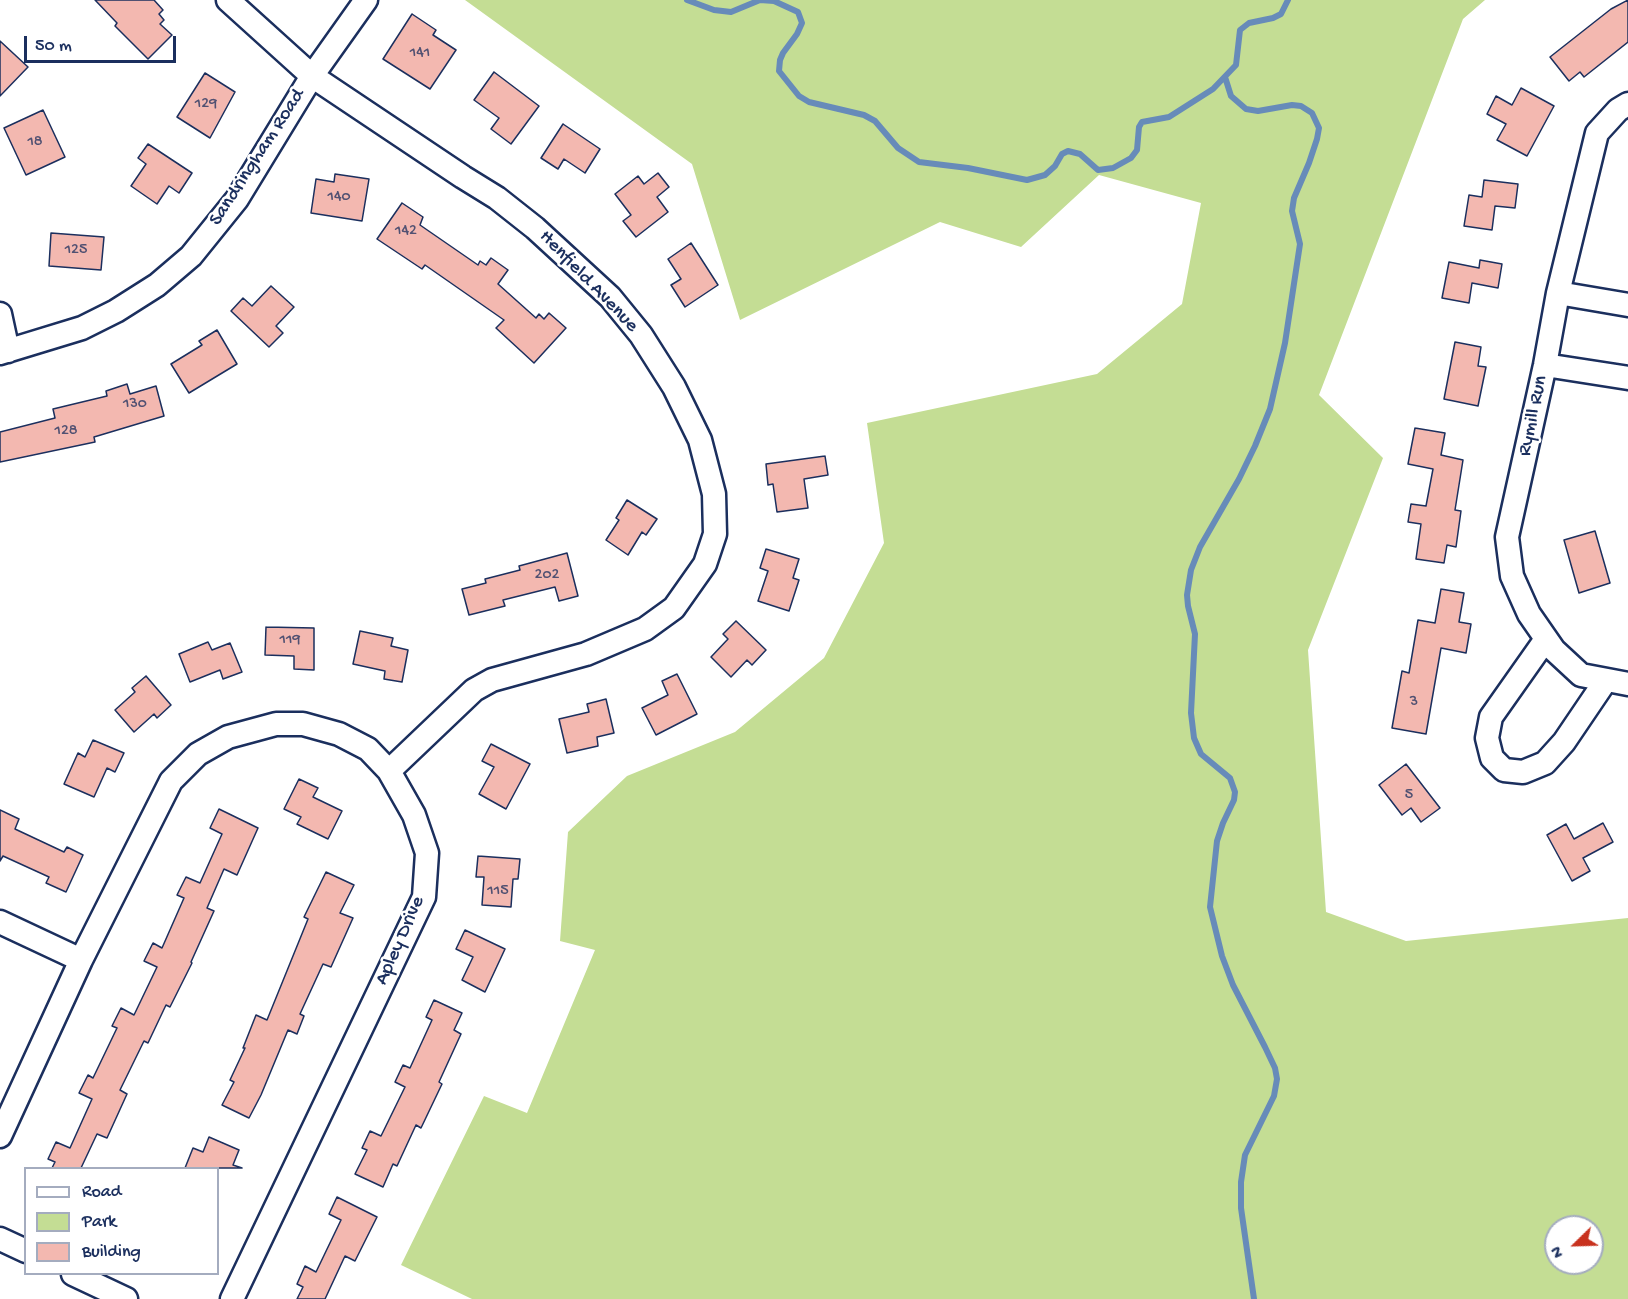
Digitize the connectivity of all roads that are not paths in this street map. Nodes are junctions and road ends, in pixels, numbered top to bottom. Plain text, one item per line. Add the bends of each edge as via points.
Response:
1 (228, 0) edge
2 (366, 0) edge
3 (312, 76) junction
4 (1628, 105) edge
5 (1558, 293) junction
6 (1628, 305) edge
7 (0, 314) edge
8 (4, 352) edge
9 (1545, 365) junction
10 (1628, 378) edge
11 (1546, 639) junction
12 (1617, 682) edge
13 (389, 771) junction
14 (0, 922) edge
15 (81, 960) junction
16 (0, 1136) edge
17 (0, 1239) edge
18 (24, 1250) edge
19 (75, 1275) edge
20 (126, 1299) edge
21 (231, 1299) edge

1 - 3 street, Henfield Avenue
2 - 3 street, Sandringham Road
3 - 8 street, Sandringham Road via 237,199 191,255 157,285 116,311 82,328
3 - 13 street, Henfield Avenue via 497,198 609,297 641,335 674,387 700,440 714,494 715,534 705,564 674,608 645,629 586,654 492,680 474,690
4 - 5 street, Rymill Run via 1597,133
5 - 6 street
5 - 9 street, Rymill Run
7 - 8 street
9 - 10 street
9 - 11 street, Rymill Run via 1507,537 1512,576 1529,614
11 - 12 street, Rymill Run via 1581,675
11 - 12 street via 1491,717 1487,738 1492,758 1504,770 1523,772 1545,763
13 - 15 street, Apley Drive via 368,749 339,734 303,724 276,724 228,737 198,754 171,781
13 - 21 street, Apley Drive via 414,815 427,853 424,897
14 - 15 street
15 - 16 street, Apley Drive
17 - 18 street
19 - 20 street

